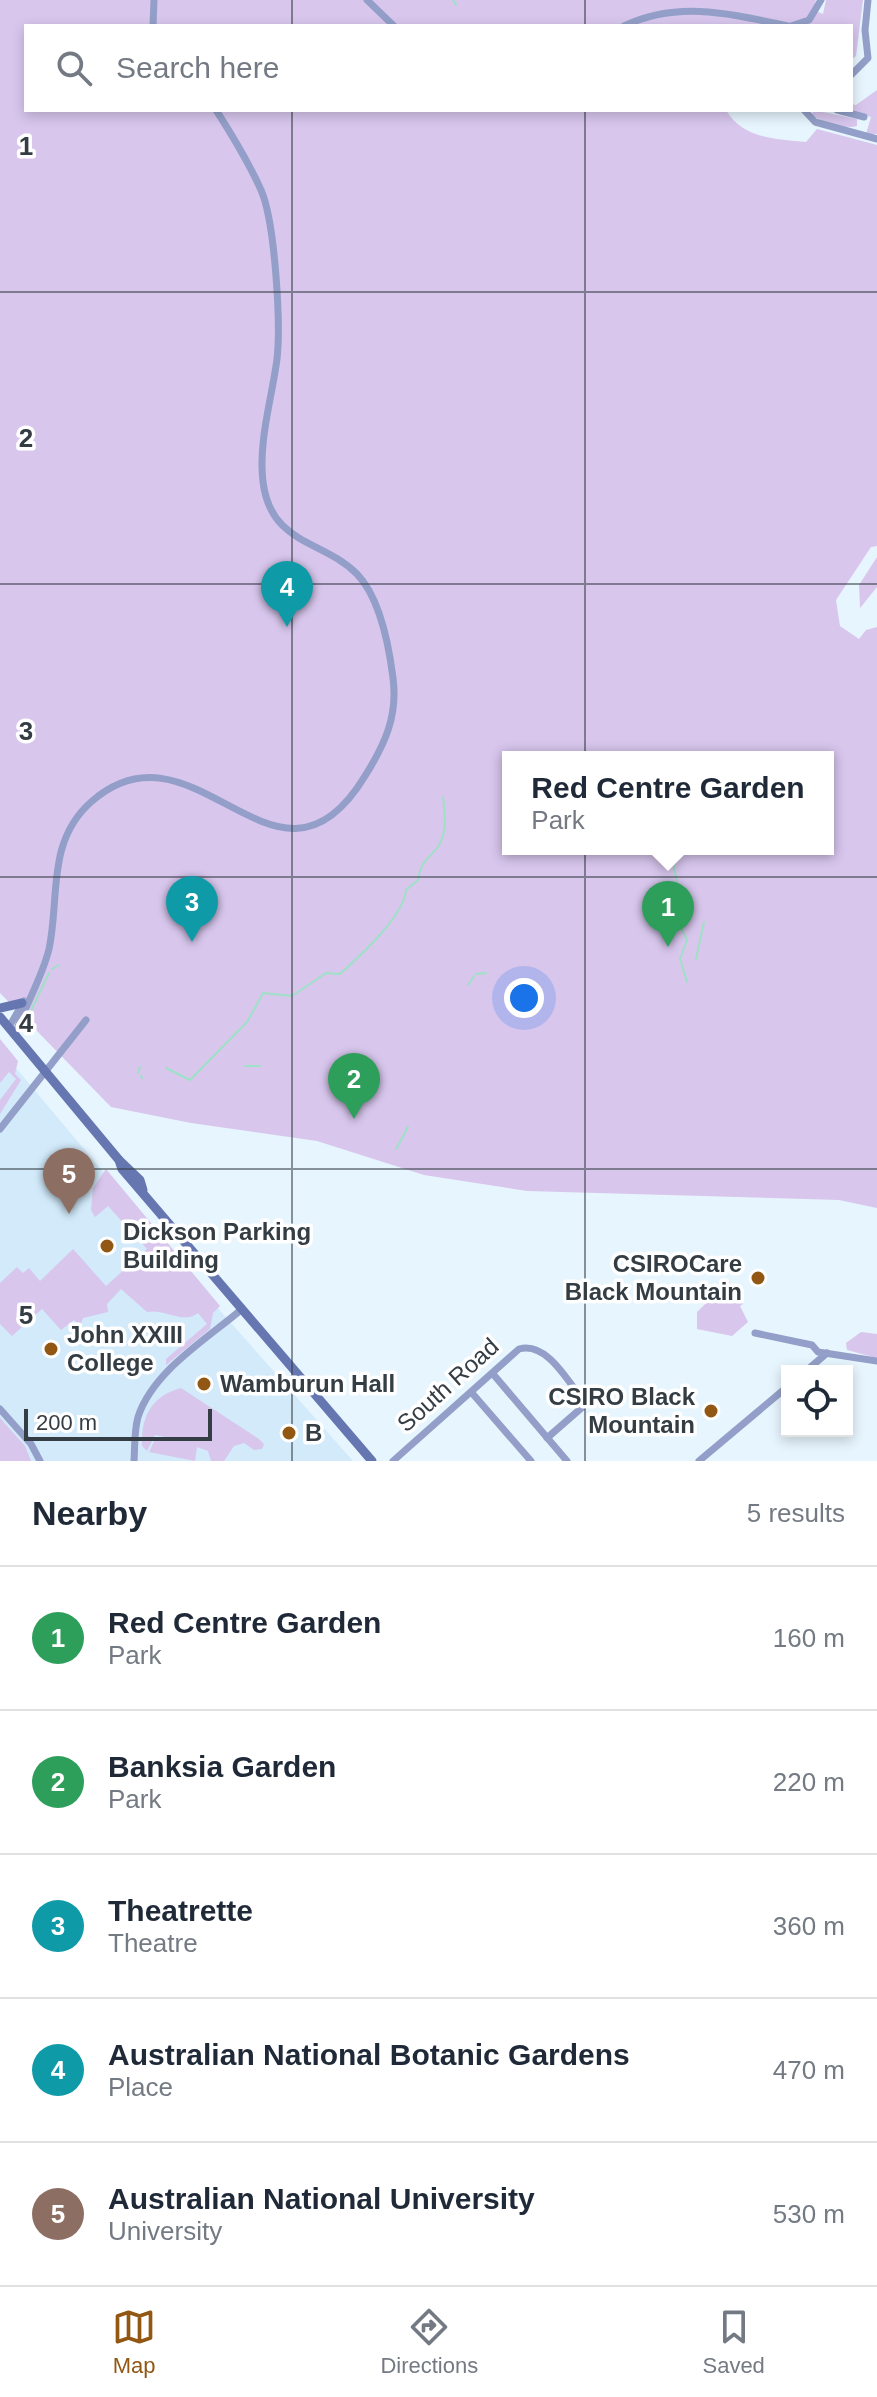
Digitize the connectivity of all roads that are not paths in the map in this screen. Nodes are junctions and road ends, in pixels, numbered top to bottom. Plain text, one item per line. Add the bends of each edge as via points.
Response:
1 (154, 0) edge
2 (367, 0) edge
3 (821, 0) edge
4 (868, 0) edge
5 (153, 24) edge
6 (392, 24) edge
7 (631, 24) edge
8 (781, 24) edge
9 (796, 24) edge
10 (853, 73) edge
11 (217, 112) edge
12 (806, 112) edge
13 (846, 112) edge
14 (864, 117) dead end
15 (877, 139) edge
16 (26, 1000) junction
17 (0, 1008) edge
18 (0, 1017) edge
19 (86, 1020) dead end
20 (12, 1031) junction
21 (46, 1072) junction
22 (0, 1129) edge
23 (242, 1309) junction
24 (755, 1333) dead end
25 (827, 1353) junction
26 (877, 1361) edge
27 (813, 1365) edge
28 (493, 1374) junction
29 (781, 1392) edge
30 (472, 1393) junction
31 (0, 1409) edge
32 (547, 1438) junction
33 (40, 1461) edge
34 (134, 1461) edge
35 (372, 1461) edge
36 (393, 1461) edge
37 (531, 1461) edge
38 (567, 1461) edge
39 (699, 1461) edge

1 - 5 street
2 - 6 street
3 - 9 street via 809,20
4 - 10 street via 868,58
7 - 8 street via 696,10
11 - 16 street via 261,191 270,229 278,336 264,487 272,511 291,534 351,570 367,587 393,675 392,726 353,797 312,827 285,830 262,824 207,792 170,780 121,785 91,802 66,835 58,857 49,950
12 - 15 street via 815,122
13 - 14 street
16 - 17 street
16 - 20 street
18 - 20 street
19 - 21 street
20 - 21 street
21 - 22 street
21 - 23 street
23 - 34 street via 147,1396 137,1419
23 - 35 street
24 - 25 street
25 - 26 street
25 - 27 street
28 - 30 street, South Road
28 - 32 street
28 - 32 street, South Road via 519,1349 533,1346 543,1351 586,1404
29 - 39 street
30 - 36 street, South Road
30 - 37 street
31 - 33 street
32 - 38 street

